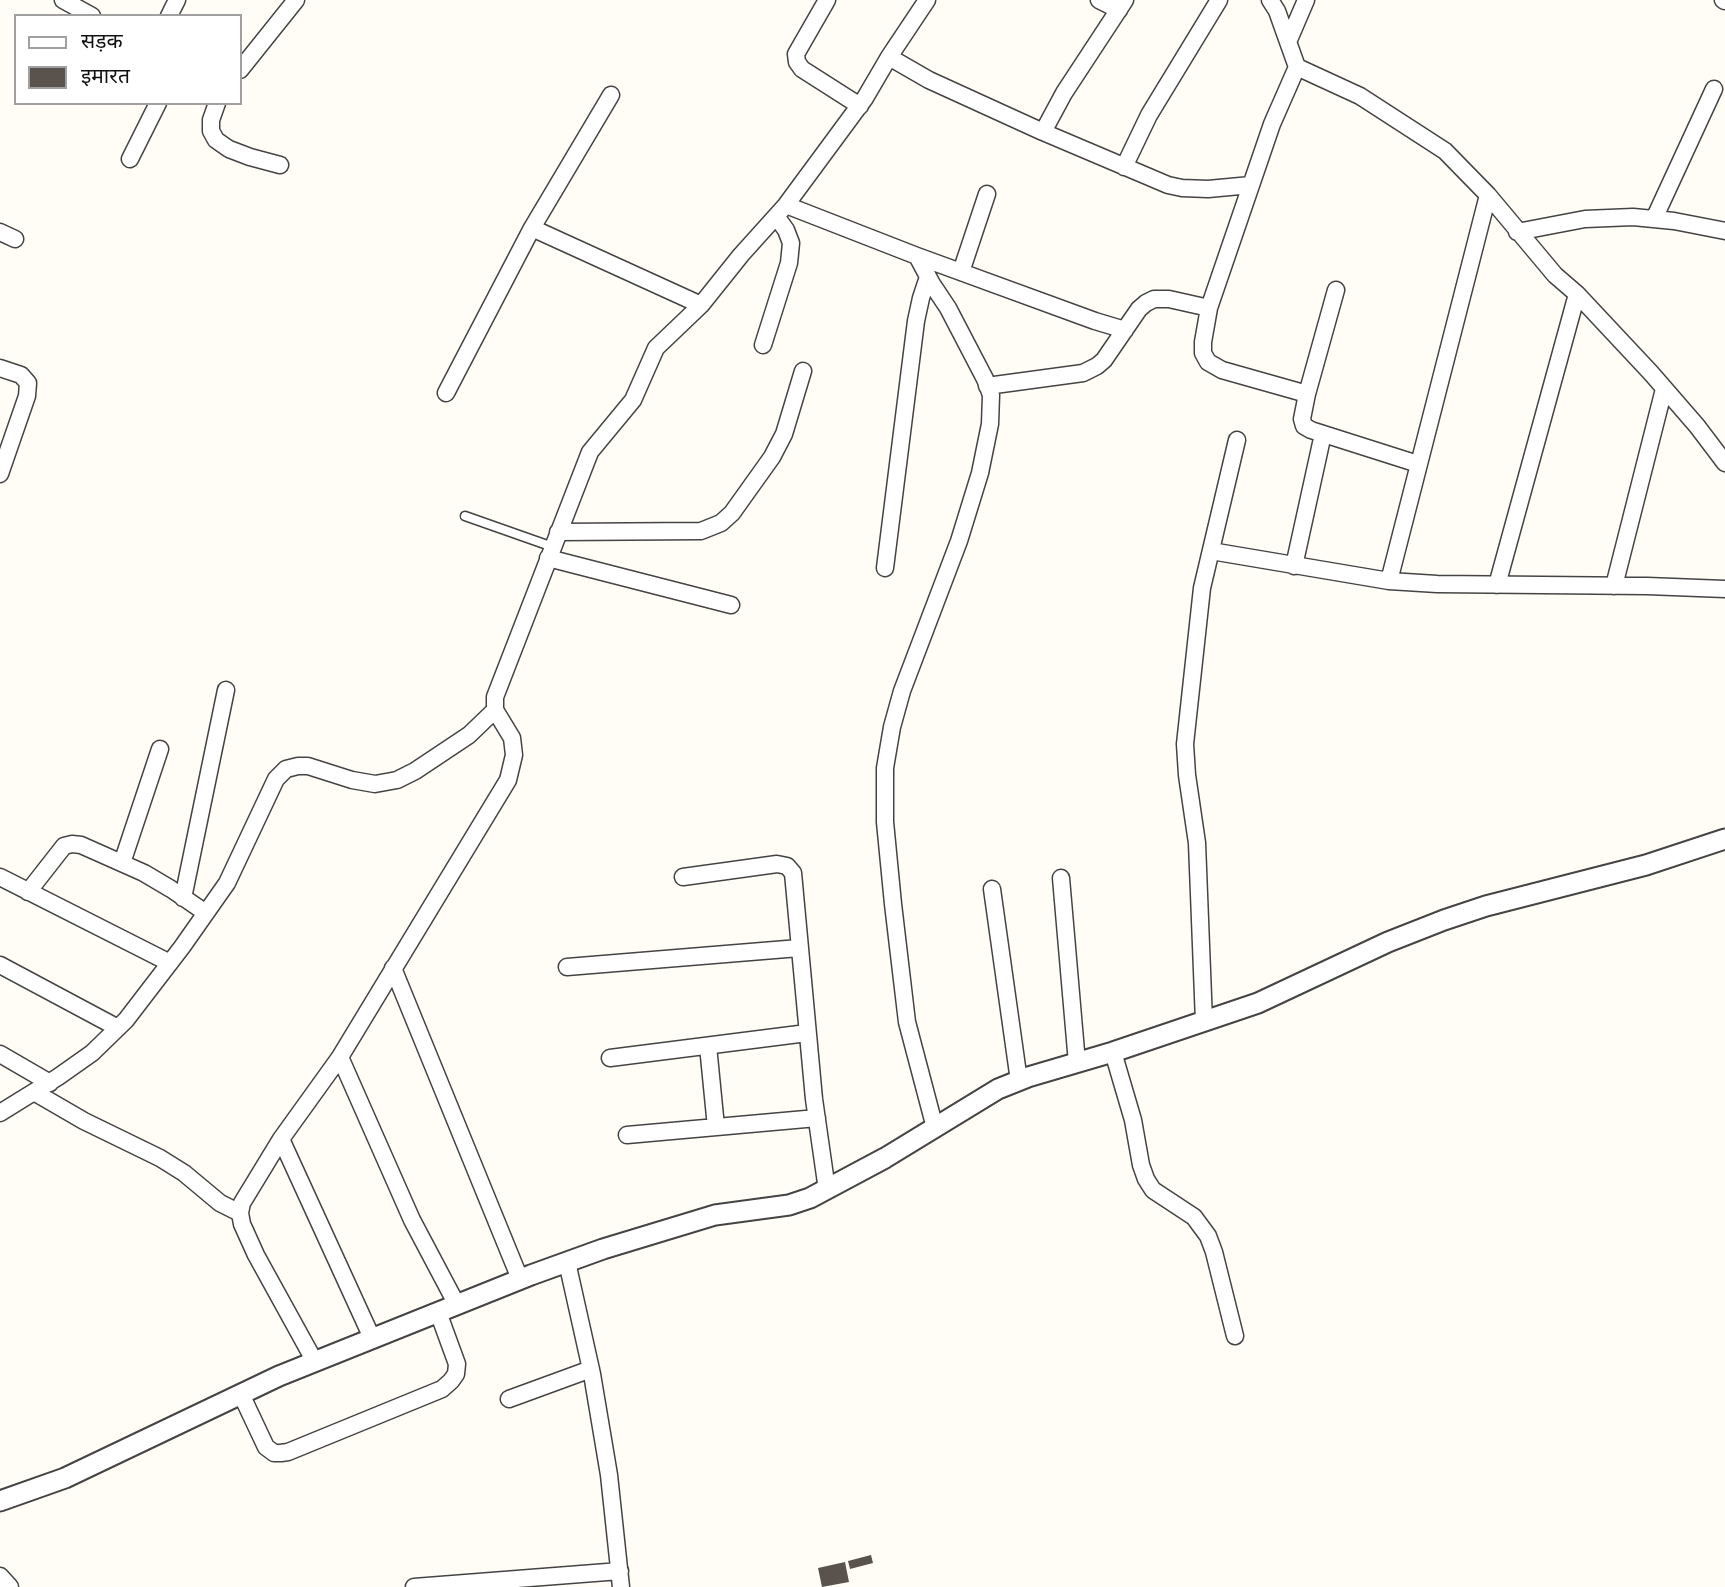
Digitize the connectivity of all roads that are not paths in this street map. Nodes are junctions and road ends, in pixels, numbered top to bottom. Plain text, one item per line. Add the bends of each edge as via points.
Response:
1 (296, 0) edge
2 (927, 0) edge
3 (1099, 0) edge
4 (1219, 0) edge
5 (1270, 0) edge
6 (1306, 0) edge
7 (68, 1) edge
8 (825, 1) edge
9 (1122, 5) edge
10 (89, 14) edge
11 (1288, 42) junction
12 (889, 57) junction
13 (1297, 67) junction
14 (242, 68) edge
15 (1714, 89) dead end
16 (611, 94) dead end
17 (157, 105) edge
18 (216, 105) edge
19 (860, 106) junction
20 (1043, 132) junction
21 (130, 159) dead end
22 (280, 165) dead end
23 (1124, 167) junction
24 (1251, 185) junction
25 (987, 194) dead end
26 (1488, 195) junction
27 (781, 211) junction
28 (1654, 219) junction
29 (532, 228) junction
30 (1725, 231) edge
31 (1517, 232) junction
32 (917, 256) junction
33 (961, 272) junction
34 (928, 277) junction
35 (1336, 290) dead end
36 (1577, 294) junction
37 (701, 305) junction
38 (1209, 308) junction
39 (1125, 330) junction
40 (763, 345) dead end
41 (0, 368) edge
42 (803, 371) dead end
43 (987, 386) junction
44 (1664, 389) junction
45 (446, 393) dead end
46 (1307, 394) junction
47 (1323, 434) junction
48 (1237, 440) dead end
49 (1724, 458) edge
50 (1419, 464) junction
51 (1, 469) edge
52 (465, 516) dead end
53 (553, 546) junction
54 (1211, 551) junction
55 (1294, 566) junction
56 (885, 568) dead end
57 (1389, 581) junction
58 (1497, 585) junction
59 (1614, 586) junction
60 (1725, 589) edge
61 (732, 605) dead end
62 (226, 690) dead end
63 (495, 710) junction
64 (160, 749) dead end
65 (1725, 839) edge
66 (122, 863) junction
67 (0, 877) edge
68 (683, 877) dead end
69 (1061, 878) dead end
70 (992, 889) dead end
71 (28, 891) junction
72 (183, 898) junction
73 (206, 913) junction
74 (799, 948) junction
75 (170, 963) junction
76 (0, 965) edge
77 (568, 967) dead end
78 (393, 968) junction
79 (1204, 1022) junction
80 (118, 1028) junction
81 (807, 1033) junction
82 (708, 1046) junction
83 (1113, 1052) junction
84 (0, 1054) edge
85 (340, 1057) junction
86 (610, 1058) dead end
87 (1077, 1063) junction
88 (1019, 1081) junction
89 (50, 1083) junction
90 (34, 1092) junction
91 (0, 1113) edge
92 (817, 1118) junction
93 (716, 1127) junction
94 (935, 1128) junction
95 (626, 1135) dead end
96 (282, 1139) junction
97 (827, 1190) junction
98 (240, 1213) junction
99 (568, 1262) junction
100 (520, 1279) junction
101 (447, 1308) junction
102 (1235, 1336) dead end
103 (372, 1338) junction
104 (315, 1362) junction
105 (591, 1369) junction
106 (241, 1394) junction
107 (509, 1399) dead end
108 (0, 1501) edge
109 (0, 1576) edge
110 (621, 1579) edge
111 (10, 1587) edge
112 (414, 1587) edge

1 - 14 street
2 - 12 street
3 - 9 street
4 - 23 street via 1149,115
5 - 11 street
6 - 11 street
7 - 10 street
8 - 19 street via 796,54 797,61 802,69
9 - 20 street
11 - 13 street
12 - 19 street
12 - 20 street
13 - 24 street
13 - 26 street via 1360,96 1446,151
15 - 28 street
16 - 29 street
17 - 21 street
18 - 22 street via 211,120 216,140 250,158
19 - 27 street
20 - 23 street
23 - 24 street via 1182,188
24 - 38 street
25 - 33 street
26 - 31 street
26 - 50 street
27 - 32 street
27 - 37 street
27 - 40 street via 791,243 789,263
28 - 30 street
28 - 31 street via 1585,219
29 - 37 street
29 - 45 street
31 - 36 street
32 - 33 street
32 - 34 street
33 - 39 street
34 - 43 street
34 - 56 street via 916,321
35 - 46 street
36 - 44 street
36 - 58 street
37 - 53 street via 656,348 634,400 590,452
38 - 39 street via 1154,299 1139,309
38 - 46 street via 1203,342 1208,362
39 - 43 street via 1104,360 1083,373
41 - 51 street via 21,374 28,383
42 - 53 street via 772,457 721,523 701,531
43 - 94 street via 990,424 980,473 901,691 886,768 885,822 907,1022
44 - 49 street
44 - 59 street
46 - 47 street via 1304,426
47 - 50 street
47 - 55 street
48 - 54 street
50 - 57 street
52 - 53 lane
53 - 61 street
53 - 63 street via 498,686
54 - 55 street
54 - 79 street via 1202,588 1185,744 1197,843
55 - 57 street
57 - 58 street
58 - 59 street
59 - 60 street
62 - 72 street
63 - 73 street via 469,735 397,780 352,780 308,766 286,769 276,779 227,883
63 - 78 street via 512,738 514,755 508,780
64 - 66 street
65 - 79 street via 1444,920 1258,1003
66 - 71 street via 81,845 64,846
66 - 72 street
67 - 71 street
68 - 74 street via 788,866 793,873
69 - 87 street
70 - 88 street
71 - 75 street
72 - 73 street
73 - 75 street
74 - 77 street
74 - 81 street
75 - 80 street
76 - 80 street
78 - 85 street
78 - 100 street
79 - 83 street
80 - 89 street
81 - 82 street
81 - 92 street
82 - 86 street
82 - 93 street
83 - 87 street
83 - 102 street via 1146,1179 1153,1190 1194,1217 1208,1236
84 - 89 street
85 - 96 street
85 - 101 street
87 - 88 street
88 - 94 street
89 - 90 street
90 - 91 street
90 - 98 street via 160,1158
92 - 93 street
92 - 97 street
93 - 95 street
94 - 97 street
96 - 98 street
96 - 103 street
97 - 99 street via 789,1205 715,1215
98 - 104 street via 256,1255
99 - 100 street
99 - 105 street
100 - 101 street
101 - 103 street
101 - 106 street via 456,1374 430,1394 288,1452 274,1452 266,1447
103 - 104 street
104 - 106 street
105 - 107 street
105 - 110 street
106 - 108 street via 65,1478
109 - 111 street
110 - 112 street

